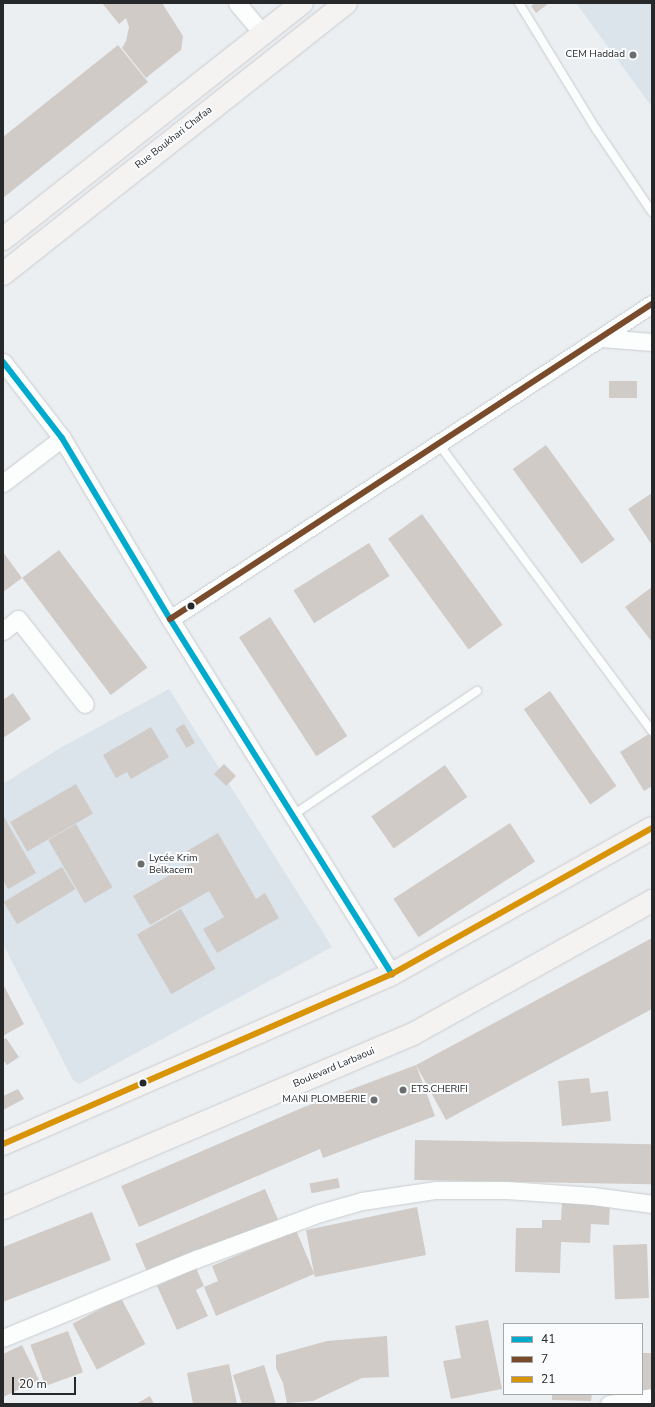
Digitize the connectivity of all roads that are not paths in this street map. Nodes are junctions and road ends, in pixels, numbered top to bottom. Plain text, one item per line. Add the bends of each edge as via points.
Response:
1 (237, 3) edge
2 (302, 3) edge
3 (346, 3) edge
4 (519, 3) edge
5 (263, 34) junction
6 (652, 212) edge
7 (3, 239) edge
8 (3, 274) edge
9 (652, 304) edge
10 (601, 338) junction
11 (652, 342) edge
12 (3, 362) edge
13 (62, 438) junction
14 (438, 443) junction
15 (3, 483) edge
16 (170, 620) junction
17 (3, 631) edge
18 (477, 691) dead end
19 (85, 704) dead end
20 (652, 731) edge
21 (293, 815) junction
22 (652, 828) edge
23 (652, 901) edge
24 (392, 974) junction
25 (3, 1144) edge
26 (652, 1204) edge
27 (3, 1208) edge
28 (3, 1338) edge
29 (652, 1397) edge
30 (609, 1404) edge

1 - 5 street
2 - 5 main road
3 - 8 main road, Rue Boukhari Chafaa
4 - 6 lane via 596,129
5 - 7 main road
9 - 10 street
10 - 11 street
10 - 14 street
12 - 13 street
13 - 15 street
13 - 16 street
14 - 16 street
14 - 20 lane
16 - 21 street
17 - 19 street via 18,619
18 - 21 lane
21 - 24 street
22 - 24 main road
23 - 27 main road, Boulevard Larbaoui via 413,1034
24 - 25 main road
26 - 28 street via 593,1196 499,1190 436,1190 362,1201 320,1213 196,1259
29 - 30 street

